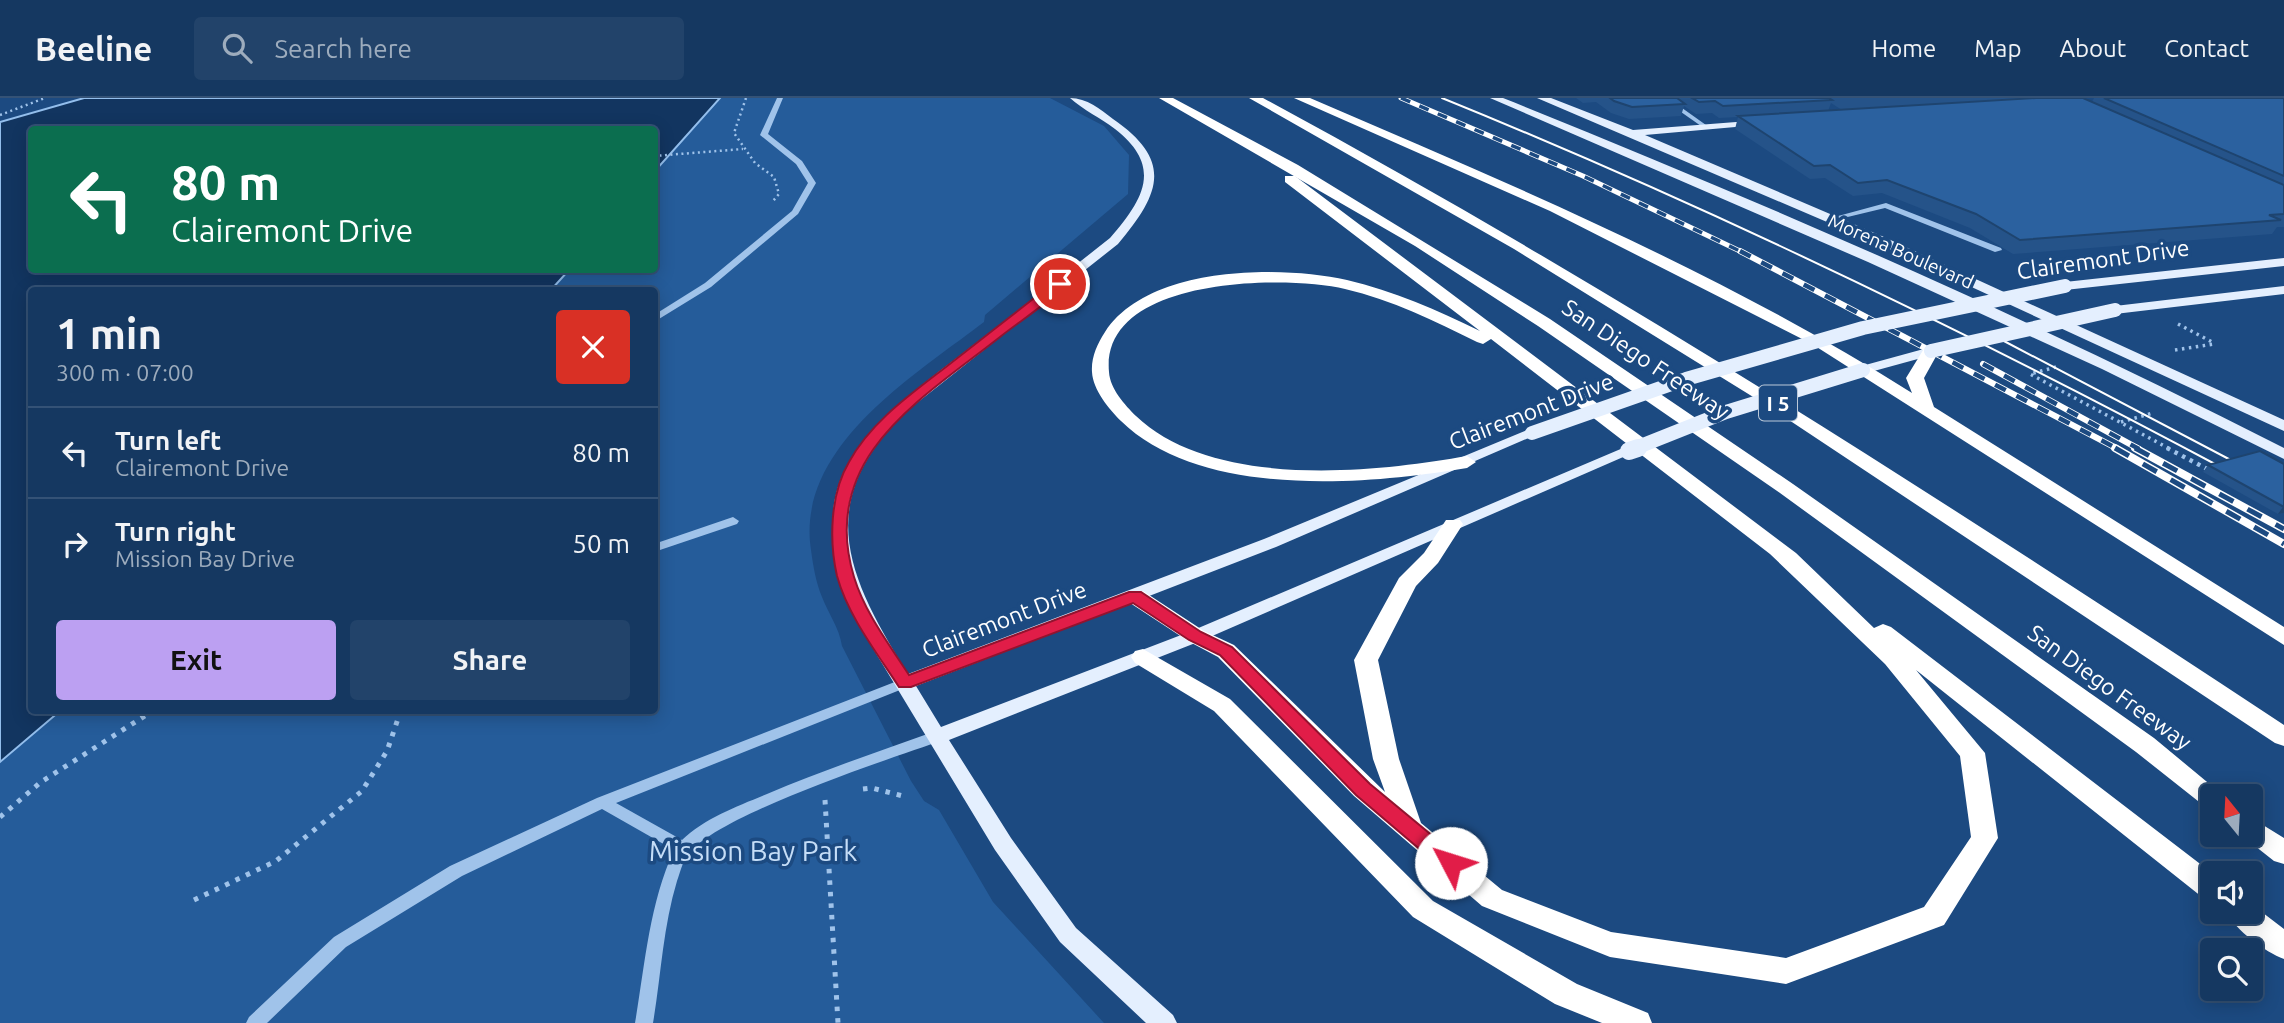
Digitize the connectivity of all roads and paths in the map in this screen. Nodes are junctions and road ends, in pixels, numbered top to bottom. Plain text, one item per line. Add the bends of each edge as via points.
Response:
1 (46, 98) edge
2 (746, 98) edge
3 (780, 98) edge
4 (1074, 98) edge
5 (1165, 98) edge
6 (1255, 98) edge
7 (1300, 98) edge
8 (1495, 98) edge
9 (1542, 98) edge
10 (1664, 98) edge
11 (0, 115) edge
12 (1767, 121) edge
13 (1703, 125) junction
14 (1228, 131) junction
15 (1632, 133) junction
16 (1602, 141) junction
17 (743, 149) junction
18 (658, 156) edge
19 (771, 205) dead end
20 (1831, 219) junction
21 (1998, 250) dead end
22 (2284, 262) edge
23 (2284, 290) edge
24 (658, 316) edge
25 (2171, 320) dead end
26 (1818, 341) junction
27 (2214, 344) dead end
28 (1931, 351) junction
29 (1525, 361) junction
30 (2062, 366) dead end
31 (1863, 370) junction
32 (2147, 407) dead end
33 (1927, 411) junction
34 (2120, 422) junction
35 (2284, 426) edge
36 (2284, 454) edge
37 (1467, 462) junction
38 (2216, 474) edge
39 (733, 521) dead end
40 (1453, 524) junction
41 (658, 547) edge
42 (1777, 550) junction
43 (1135, 596) junction
44 (1195, 636) junction
45 (2284, 637) edge
46 (1143, 657) junction
47 (905, 683) junction
48 (148, 714) edge
49 (400, 714) edge
50 (937, 736) junction
51 (2284, 737) edge
52 (2200, 788) edge
53 (859, 790) dead end
54 (835, 796) dead end
55 (903, 796) dead end
56 (602, 802) junction
57 (0, 817) edge
58 (1410, 828) junction
59 (2263, 837) edge
60 (683, 848) junction
61 (2284, 853) edge
62 (2200, 880) edge
63 (194, 900) dead end
64 (2256, 924) edge
65 (2284, 946) edge
66 (255, 1023) edge
67 (644, 1023) edge
68 (838, 1023) edge
69 (1164, 1023) edge
70 (1637, 1023) edge

1 - 11 path
2 - 17 path via 734,133
3 - 24 lane via 764,135 799,163 812,183 795,212 708,285
4 - 47 main road via 1116,123 1138,143 1148,157 1152,183 1147,200 1114,241 878,431 855,463 845,491 840,551 846,579 863,617
5 - 14 highway, San Diego Freeway
6 - 51 highway, San Diego Freeway / I 5 via 1644,319 1912,488
7 - 26 highway via 1555,208
8 - 16 main road, Morena Boulevard
9 - 15 main road, Morena Boulevard
10 - 13 lane
12 - 13 main road
13 - 15 main road
14 - 29 highway
14 - 52 highway, San Diego Freeway via 1406,233 1666,405
15 - 16 main road
15 - 20 main road, Morena Boulevard
16 - 36 main road, Morena Boulevard via 2082,355
17 - 18 path
17 - 19 path via 774,177 779,194
20 - 21 lane via 1886,205
20 - 35 main road, Morena Boulevard
22 - 26 main road, Clairemont Drive, bridge via 2065,286
23 - 28 main road, bridge via 2115,310
25 - 27 path
26 - 31 highway
26 - 37 main road, Clairemont Drive, bridge via 1686,379 1532,433
28 - 31 main road
28 - 33 highway via 1915,378
29 - 37 highway via 1390,295 1276,274 1173,291 1133,309 1111,333 1103,355 1100,375 1114,404 1135,428 1181,454 1294,476 1403,474
29 - 42 highway
30 - 34 path via 2030,374
31 - 33 highway
31 - 40 main road, bridge via 1726,412
32 - 34 path via 2157,412
33 - 45 highway
34 - 38 path
37 - 43 main road, Clairemont Drive
39 - 41 lane
40 - 44 main road
40 - 58 highway via 1431,558 1407,583 1366,660 1386,759
42 - 58 highway via 1893,658 1972,753 1985,838 1934,916 1786,971 1610,944 1492,898
42 - 62 highway
43 - 44 highway
43 - 47 main road, Clairemont Drive
44 - 46 main road
44 - 58 highway via 1226,651 1363,789
46 - 50 main road
46 - 70 highway via 1222,705 1423,909 1566,994
47 - 50 main road
47 - 56 lane
48 - 57 path via 41,782
49 - 63 path via 387,751 362,790 276,861
50 - 60 lane via 783,793 721,823
50 - 69 main road via 1003,845 1068,935
53 - 55 path via 872,788
54 - 68 path via 823,801
56 - 60 lane
56 - 66 lane via 456,871 340,942
59 - 61 highway
60 - 67 lane via 668,881
64 - 65 highway

